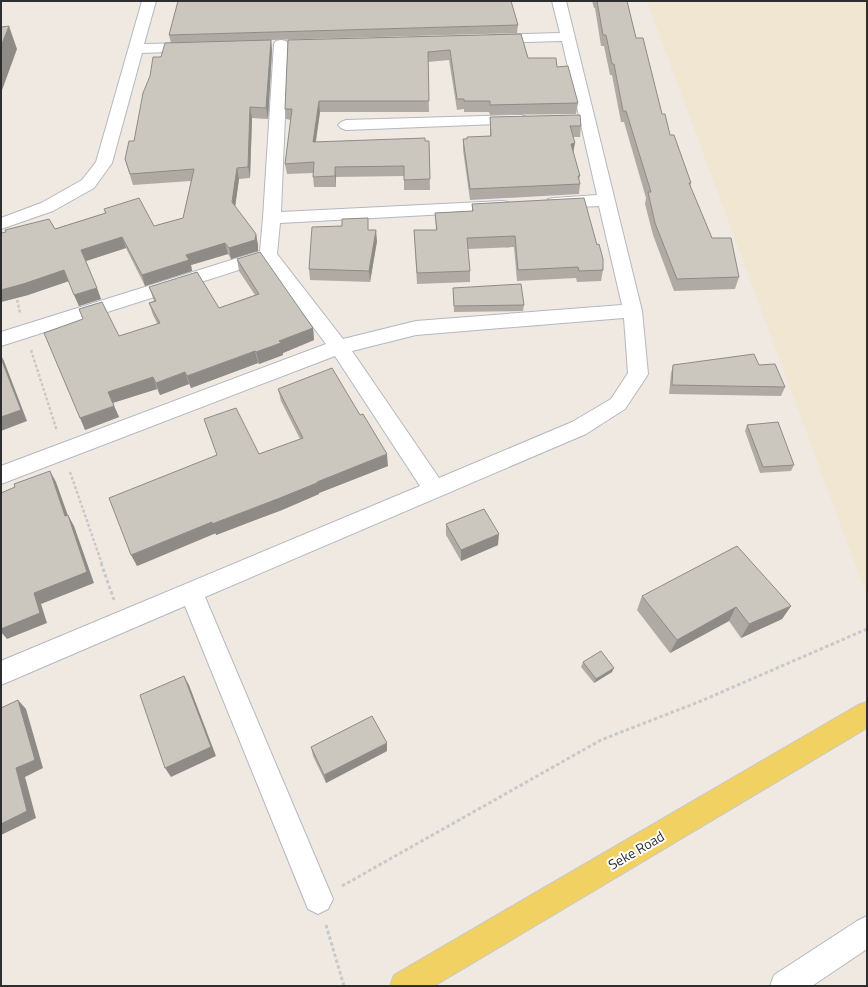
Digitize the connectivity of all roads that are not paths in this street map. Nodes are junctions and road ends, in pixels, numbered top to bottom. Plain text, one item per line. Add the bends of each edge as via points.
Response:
1 (149, 1) edge
2 (559, 1) edge
3 (568, 38) junction
4 (480, 40) edge
5 (282, 44) dead end
6 (205, 47) edge
7 (136, 49) junction
8 (532, 120) edge
9 (346, 125) dead end
10 (605, 200) junction
11 (542, 204) edge
12 (518, 205) edge
13 (272, 218) junction
14 (1, 224) edge
15 (268, 255) junction
16 (633, 311) junction
17 (1, 339) edge
18 (339, 347) junction
19 (1, 475) edge
20 (434, 489) junction
21 (191, 592) junction
22 (1, 673) edge
23 (867, 714) edge
24 (318, 899) road end
25 (867, 931) edge
26 (405, 986) edge
27 (785, 986) edge

1 - 7 street
2 - 3 street
3 - 4 street
3 - 10 street via 579,119
5 - 13 street
6 - 7 street
7 - 14 street via 104,163 88,184 47,207
8 - 9 street
10 - 11 street
10 - 16 street
12 - 13 street
13 - 15 street
15 - 17 street
15 - 18 street
16 - 18 street via 416,328
16 - 20 street via 638,374 618,404 579,428
18 - 19 street
18 - 20 street
20 - 21 street
21 - 22 street
21 - 24 street
23 - 26 main road, Seke Road
25 - 27 street

